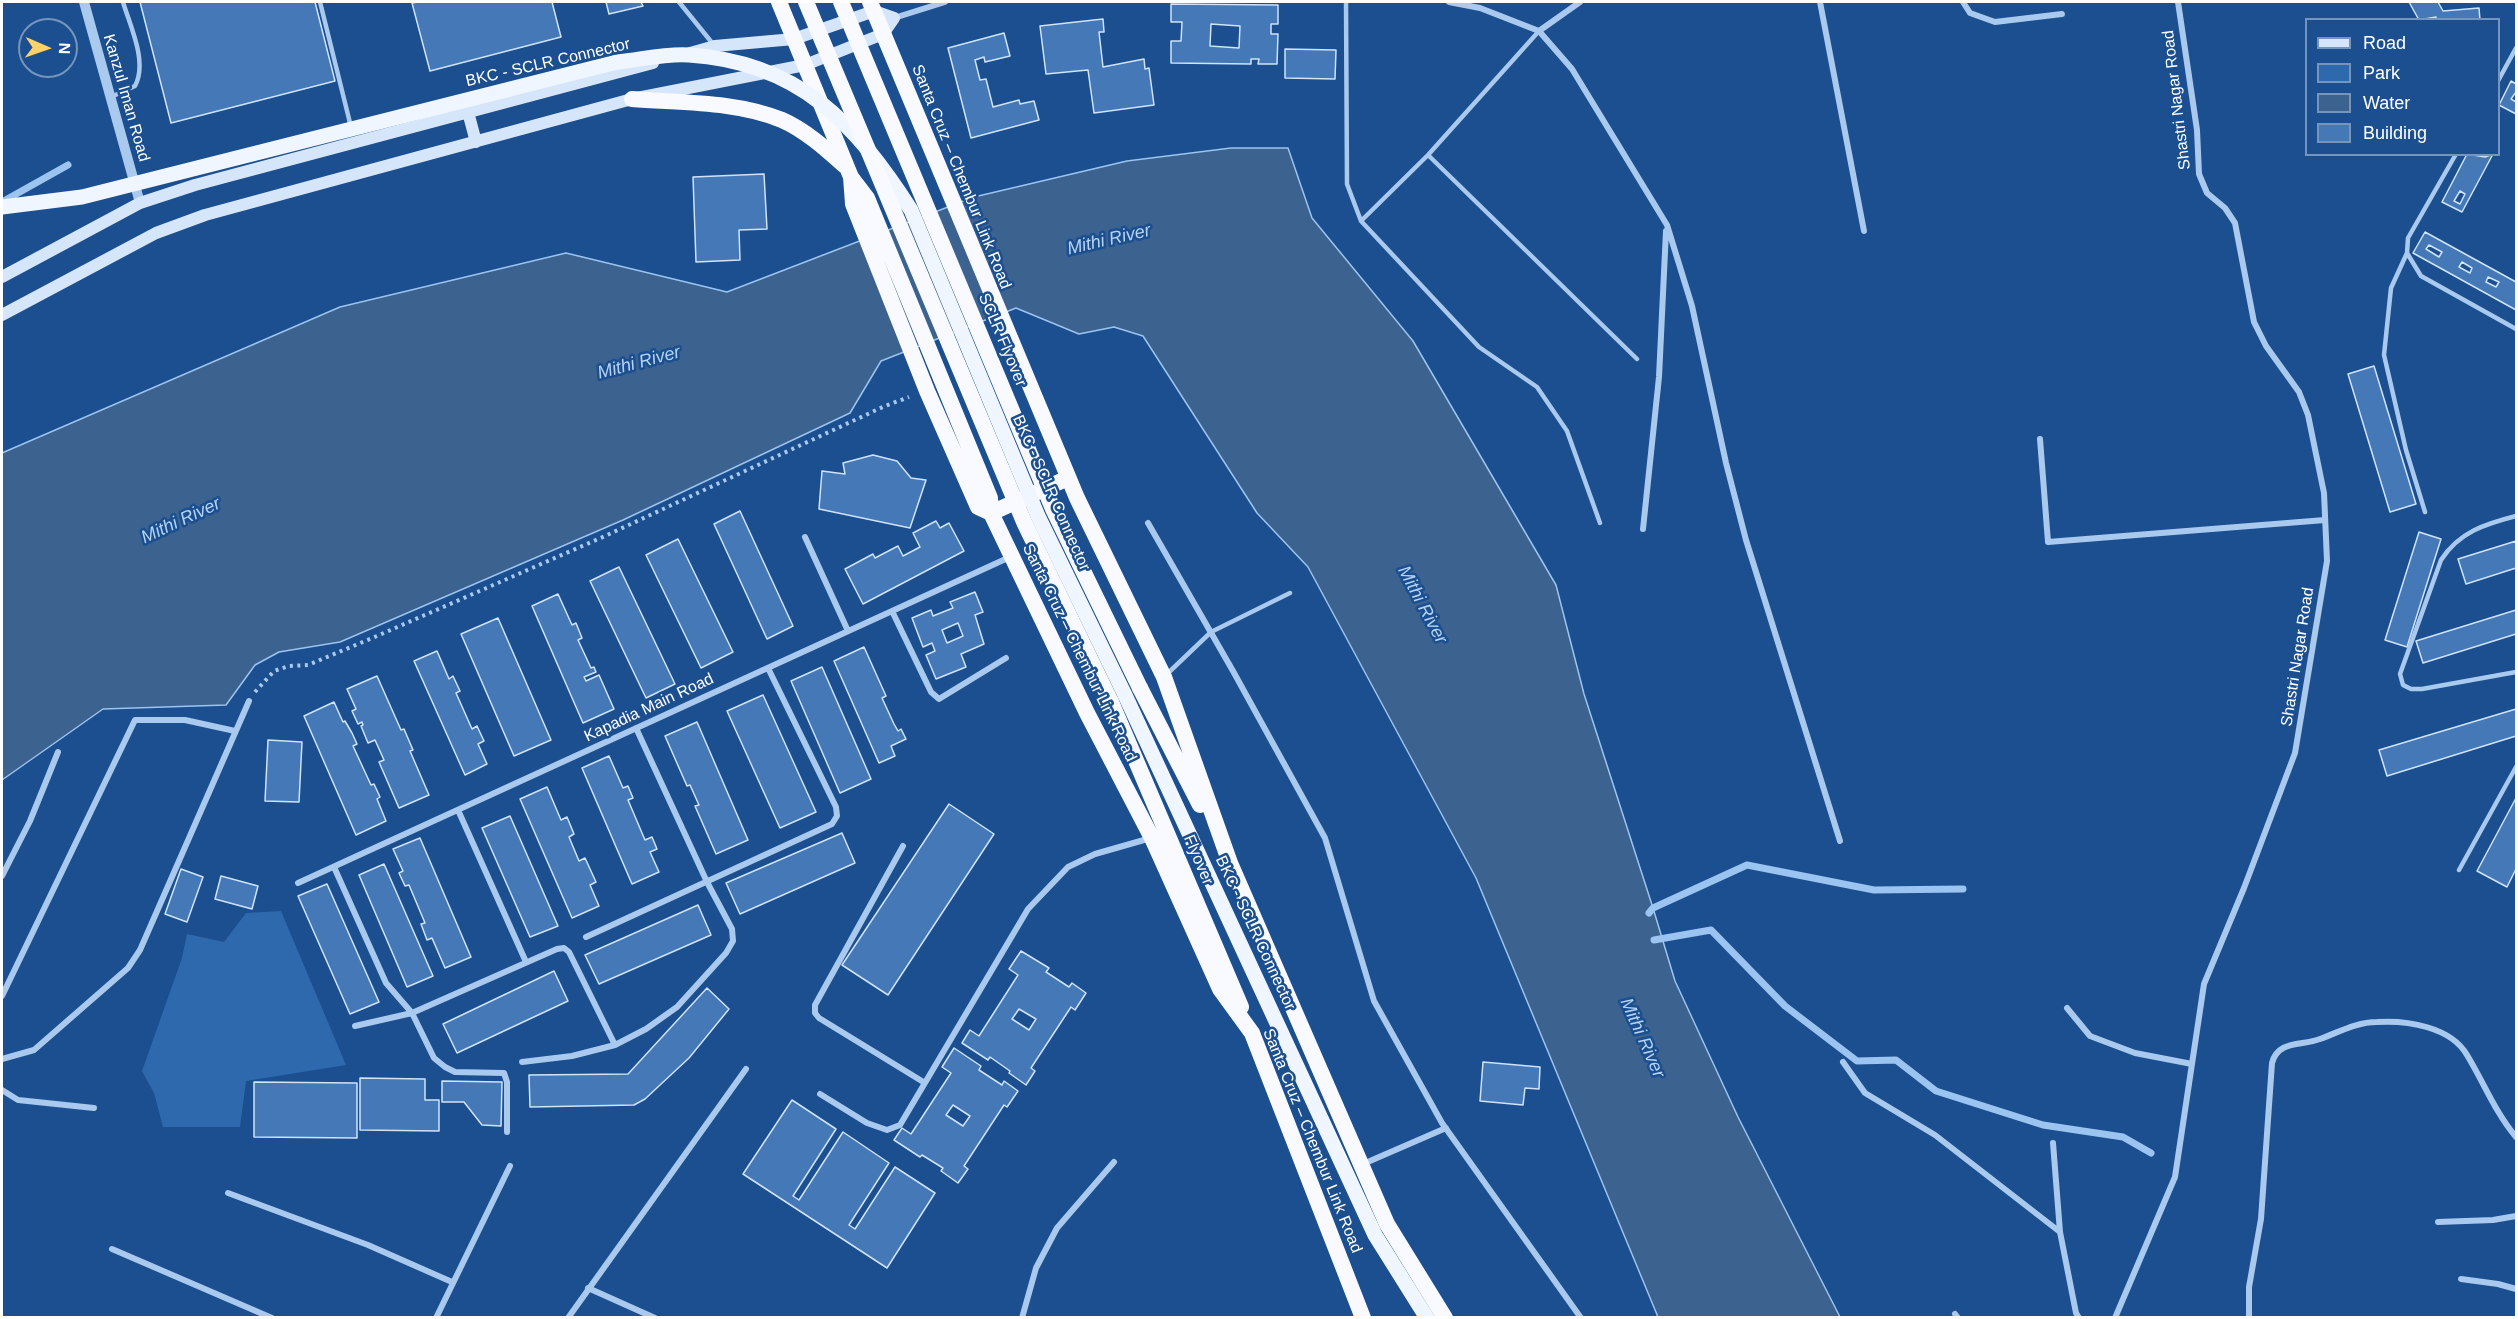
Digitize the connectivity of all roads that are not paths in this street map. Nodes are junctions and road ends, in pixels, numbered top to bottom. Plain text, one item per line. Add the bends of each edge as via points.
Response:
1 (84, 2) edge
2 (123, 2) edge
3 (320, 2) edge
4 (679, 2) edge
5 (779, 2) edge
6 (806, 2) edge
7 (841, 2) edge
8 (945, 2) edge
9 (1347, 2) edge
10 (1449, 2) edge
11 (1580, 2) edge
12 (1820, 2) edge
13 (1963, 2) edge
14 (2178, 2) edge
15 (872, 6) edge
16 (2062, 14) dead end
17 (894, 18) junction
18 (1539, 30) junction
19 (883, 34) junction
20 (794, 39) junction
21 (715, 46) junction
22 (2517, 48) edge
23 (2510, 61) junction
24 (805, 65) junction
25 (2517, 65) edge
26 (2500, 79) edge
27 (111, 97) junction
28 (632, 99) junction
29 (468, 112) junction
30 (355, 142) junction
31 (476, 142) junction
32 (1428, 155) junction
33 (2455, 156) edge
34 (849, 173) junction
35 (860, 201) junction
36 (140, 203) junction
37 (2, 207) edge
38 (1361, 221) junction
39 (1667, 225) junction
40 (1864, 231) dead end
41 (2407, 253) junction
42 (2, 277) edge
43 (2, 315) edge
44 (2517, 329) edge
45 (1637, 359) dead end
46 (935, 390) junction
47 (2040, 439) dead end
48 (1068, 478) junction
49 (2425, 512) dead end
50 (991, 513) junction
51 (2517, 516) edge
52 (2325, 520) junction
53 (1148, 523) dead end
54 (1600, 523) dead end
55 (1643, 529) dead end
56 (805, 537) dead end
57 (1011, 557) junction
58 (1290, 593) dead end
59 (892, 611) junction
60 (848, 631) junction
61 (1211, 633) junction
62 (1006, 658) dead end
63 (768, 668) junction
64 (2517, 672) edge
65 (1164, 677) junction
66 (1140, 688) joint
67 (249, 701) road end
68 (636, 728) junction
69 (235, 731) junction
70 (58, 752) dead end
71 (2517, 767) edge
72 (458, 810) junction
73 (1152, 838) junction
74 (1840, 841) dead end
75 (903, 846) dead end
76 (1230, 863) junction
77 (334, 867) junction
78 (2459, 870) dead end
79 (2, 876) edge
80 (707, 882) junction
81 (298, 883) dead end
82 (586, 937) dead end
83 (526, 962) junction
84 (2, 996) edge
85 (2067, 1008) dead end
86 (412, 1012) junction
87 (355, 1026) dead end
88 (1252, 1033) junction
89 (615, 1045) junction
90 (2, 1059) edge
91 (522, 1062) dead end
92 (1843, 1062) dead end
93 (2192, 1064) junction
94 (746, 1069) dead end
95 (925, 1083) junction
96 (2, 1090) edge
97 (820, 1094) dead end
98 (94, 1108) dead end
99 (1446, 1128) junction
100 (507, 1132) dead end
101 (2517, 1137) edge
102 (2053, 1143) dead end
103 (1114, 1162) dead end
104 (1362, 1164) junction
105 (510, 1166) dead end
106 (228, 1193) dead end
107 (2517, 1216) edge
108 (2438, 1222) dead end
109 (1388, 1224) junction
110 (2060, 1232) junction
111 (1335, 1248) junction
112 (112, 1249) dead end
113 (2461, 1279) dead end
114 (452, 1282) junction
115 (588, 1288) junction
116 (2517, 1289) edge
117 (272, 1317) edge
118 (436, 1317) edge
119 (568, 1317) edge
120 (655, 1317) edge
121 (1022, 1317) edge
122 (1363, 1317) edge
123 (1371, 1317) edge
124 (1421, 1317) edge
125 (1427, 1317) edge
126 (1444, 1317) edge
127 (1581, 1317) edge
128 (2079, 1317) edge
129 (2115, 1317) edge
130 (2249, 1317) edge

1 - 27 street, Kanzul Iman Road
2 - 27 lane via 140,73 135,86
3 - 30 lane
4 - 21 lane
5 - 20 highway, Santa Cruz – Chembur Link Road
6 - 88 highway, Flyover, bridge via 1024,522 1111,702
7 - 66 highway, SCLR Flyover, bridge via 1053,509
8 - 17 street
9 - 38 lane via 1347,184
10 - 18 street via 1480,8
11 - 18 street
12 - 40 street
13 - 16 street via 1970,13 1995,22
14 - 52 street, Shastri Nagar Road via 2197,130 2199,174 2207,193 2235,223 2254,322 2299,392 2308,415 2324,493
15 - 17 main road
15 - 19 highway, Santa Cruz – Chembur Link Road
15 - 20 main road
17 - 19 main road
18 - 32 lane
18 - 39 street via 1572,69
19 - 24 main road
19 - 48 highway, Santa Cruz – Chembur Link Road
20 - 21 main road
20 - 24 highway, Santa Cruz – Chembur Link Road
21 - 29 main road
22 - 23 lane
23 - 25 lane
23 - 26 lane
24 - 28 main road
24 - 34 highway, Santa Cruz – Chembur Link Road
27 - 36 street, Kanzul Iman Road
28 - 31 main road
28 - 34 highway via 748,110 783,121 822,146
29 - 30 main road
29 - 31 main road
30 - 36 main road
31 - 43 main road via 205,215 156,233
32 - 38 lane
32 - 45 lane
33 - 41 lane via 2408,238
34 - 35 highway, Santa Cruz – Chembur Link Road
35 - 46 highway
35 - 46 highway, Santa Cruz – Chembur Link Road via 921,374
36 - 42 main road
37 - 125 main road, BKC - SCLR Connector, bridge via 82,197 617,62 687,55 722,58 771,73 809,92 857,135 911,210 1038,516 1375,1235
38 - 54 lane via 1479,347 1537,387 1567,431
39 - 55 street via 1659,377
39 - 74 street via 1692,306 1746,540
41 - 44 lane via 2421,276
41 - 49 lane via 2391,288 2384,355
46 - 50 highway, Santa Cruz – Chembur Link Road via 978,507
47 - 52 street via 2048,542
48 - 50 highway
48 - 65 highway, Santa Cruz – Chembur Link Road
50 - 57 highway, Santa Cruz – Chembur Link Road
51 - 64 lane via 2489,523 2450,546 2441,560 2400,674 2403,685 2422,689
52 - 93 street, Shastri Nagar Road via 2327,561 2295,753 2204,984
53 - 61 street
56 - 60 street
57 - 59 street, Kapadia Main Road
57 - 73 highway, Santa Cruz – Chembur Link Road
58 - 61 lane
59 - 60 street, Kapadia Main Road
59 - 62 street via 931,692 939,699
60 - 63 street, Kapadia Main Road
61 - 65 lane
61 - 99 street via 1326,838 1374,1001
63 - 68 street, Kapadia Main Road
63 - 80 street via 837,816 832,824
65 - 76 highway, Santa Cruz – Chembur Link Road
66 - 76 highway, Flyover
67 - 69 street
68 - 72 street, Kapadia Main Road
68 - 80 street
69 - 84 street via 185,720 135,720
69 - 90 street via 140,950 128,968 34,1050
70 - 79 street
71 - 78 lane
72 - 77 street, Kapadia Main Road
72 - 83 street
73 - 88 highway, Santa Cruz – Chembur Link Road via 1220,989
73 - 95 street via 1095,854 1068,867 1028,909
75 - 95 street via 815,1005 815,1013
76 - 104 highway, Santa Cruz – Chembur Link Road
77 - 81 street, Kapadia Main Road
77 - 86 street via 386,984
80 - 82 street
80 - 89 street via 732,929 733,941 676,1007
83 - 86 street
83 - 89 street via 558,949 569,952
85 - 93 street via 2090,1036 2135,1053
86 - 87 street
86 - 100 street via 434,1058 445,1067 455,1072 504,1073
88 - 111 highway, Santa Cruz – Chembur Link Road
89 - 91 street via 572,1056
92 - 110 street via 1864,1093 1935,1135
93 - 129 street, Shastri Nagar Road via 2175,1177
94 - 115 street
95 - 97 street via 900,1125 887,1130 867,1123
96 - 98 street via 18,1100
99 - 104 street
99 - 127 street
101 - 130 street via 2492,1103 2466,1052 2446,1034 2409,1023 2376,1022 2282,1047 2274,1053 2272,1063 2261,1219 2249,1287
102 - 110 street
103 - 121 street via 1057,1228 1036,1268
104 - 109 highway, Santa Cruz – Chembur Link Road
105 - 114 street
106 - 114 street via 368,1245
107 - 108 street
109 - 124 highway
109 - 126 highway, Santa Cruz – Chembur Link Road
110 - 128 street
111 - 122 highway, Santa Cruz – Chembur Link Road
111 - 123 highway
112 - 117 street
113 - 116 street
114 - 118 street
115 - 119 street
115 - 120 street

